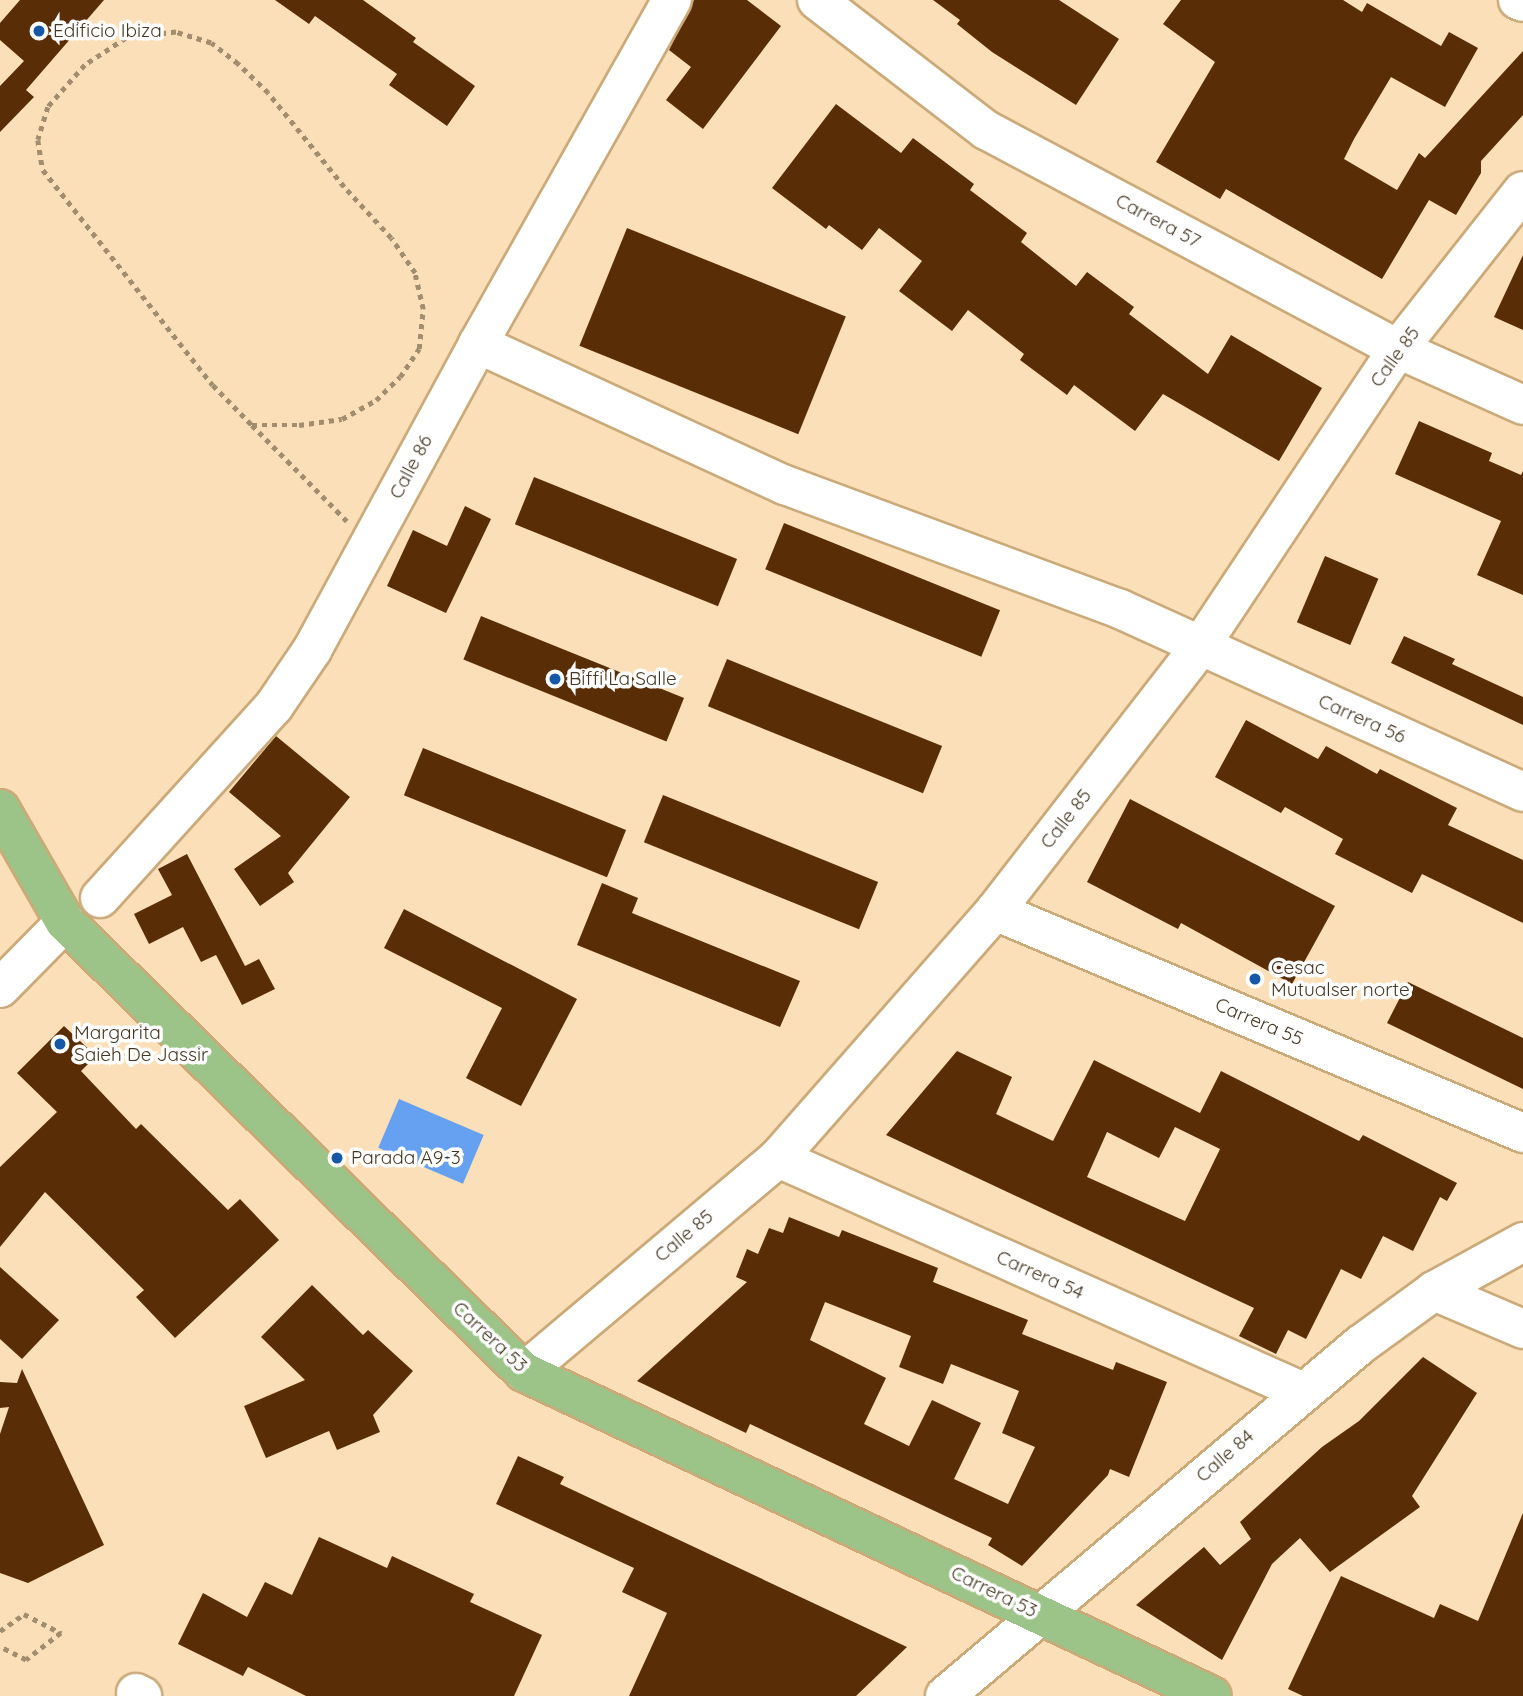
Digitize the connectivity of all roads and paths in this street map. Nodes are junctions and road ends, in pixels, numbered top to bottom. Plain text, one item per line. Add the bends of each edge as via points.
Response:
1 (672, 0) edge
2 (817, 0) edge
3 (1523, 191) edge
4 (478, 344) junction
5 (1398, 349) junction
6 (1523, 405) edge
7 (253, 425) junction
8 (370, 544) junction
9 (1201, 645) junction
10 (1523, 792) edge
11 (0, 809) edge
12 (100, 898) dead end
13 (995, 911) junction
14 (65, 922) junction
15 (0, 988) edge
16 (1523, 1133) edge
17 (778, 1158) junction
18 (1523, 1242) edge
19 (1434, 1291) junction
20 (1523, 1329) edge
21 (524, 1372) junction
22 (1301, 1391) junction
23 (1040, 1615) junction
24 (0, 1631) edge
25 (0, 1647) edge
26 (944, 1696) edge
27 (1212, 1696) edge

1 - 4 street, Calle 86
2 - 5 street, Carrera 57 via 986,130
3 - 5 street, Calle 85
4 - 8 street, Calle 86
4 - 9 street, Carrera 56 via 785,485 1120,609
5 - 6 street, Carrera 57
5 - 9 street, Calle 85
7 - 7 path via 214,385 43,170 38,140 48,107 85,65 126,38 176,32 211,43 238,64 391,238 415,273 423,309 419,349 400,377 376,400 342,419
7 - 8 path
8 - 12 street, Calle 86 via 312,650 274,706
9 - 10 street, Carrera 56
9 - 13 street, Calle 85
11 - 14 main road, Carrera 53
13 - 16 street, Carrera 55
13 - 17 street, Calle 85
14 - 15 street
14 - 21 main road, Carrera 53
17 - 21 street, Calle 85
17 - 22 street, Carrera 54
18 - 19 street, Calle 84
19 - 20 street
19 - 22 street, Calle 84
21 - 23 main road, Carrera 53
22 - 23 street, Calle 84
23 - 26 street, Calle 84
23 - 27 main road, Carrera 53
24 - 25 path via 24,1614 61,1633 26,1660

